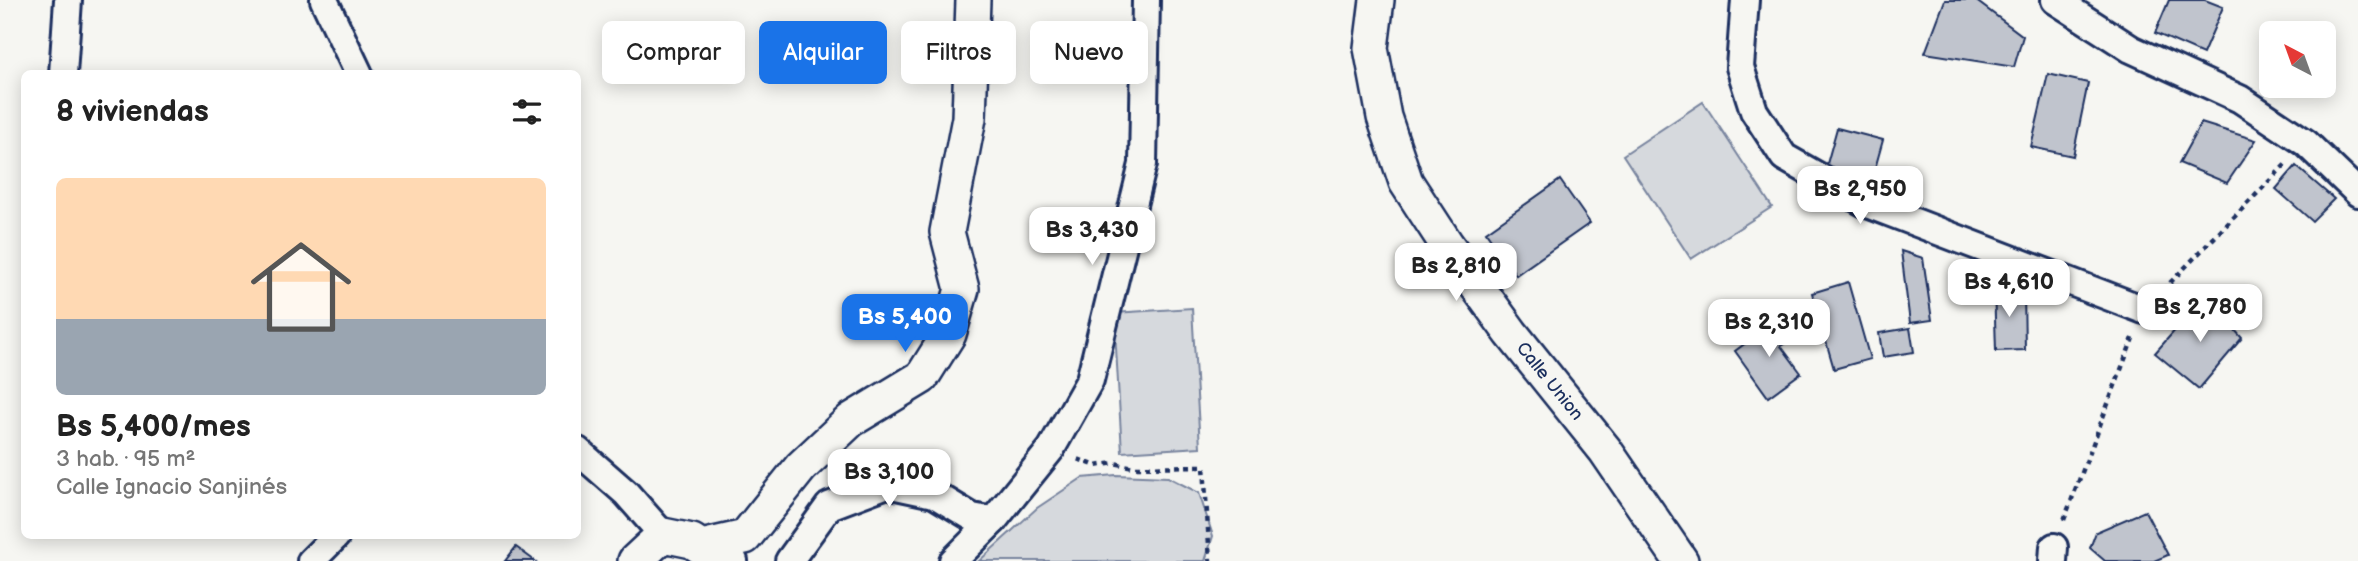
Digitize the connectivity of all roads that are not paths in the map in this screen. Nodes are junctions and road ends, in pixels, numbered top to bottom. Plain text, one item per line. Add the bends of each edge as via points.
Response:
1 (68, 0) edge
2 (324, 0) edge
3 (973, 0) edge
4 (1146, 0) edge
5 (1377, 0) edge
6 (1745, 0) edge
7 (2055, 0) edge
8 (63, 70) edge
9 (357, 70) edge
10 (2358, 193) edge
11 (2144, 310) dead end
12 (581, 454) edge
13 (993, 521) junction
14 (663, 535) junction
15 (333, 539) edge
16 (701, 547) junction
17 (311, 561) edge
18 (635, 561) edge
19 (734, 561) edge
20 (789, 561) edge
21 (953, 561) edge
22 (1681, 561) edge

1 - 8 street
2 - 9 street
3 - 16 street via 969,118 947,232 962,289 949,334 922,377 851,420 801,467 745,537
4 - 13 street via 1143,164 1090,380 1051,449
5 - 22 street, Calle Union via 1371,48 1384,117 1406,182 1447,246 1605,450
6 - 11 street via 1740,67 1754,111 1784,157 1865,202
7 - 10 street via 2131,48 2240,99 2306,143
12 - 14 street via 626,492
13 - 20 street via 972,517 934,494 887,484 829,506
13 - 21 street
14 - 16 street
14 - 18 street
15 - 17 street
16 - 19 street

